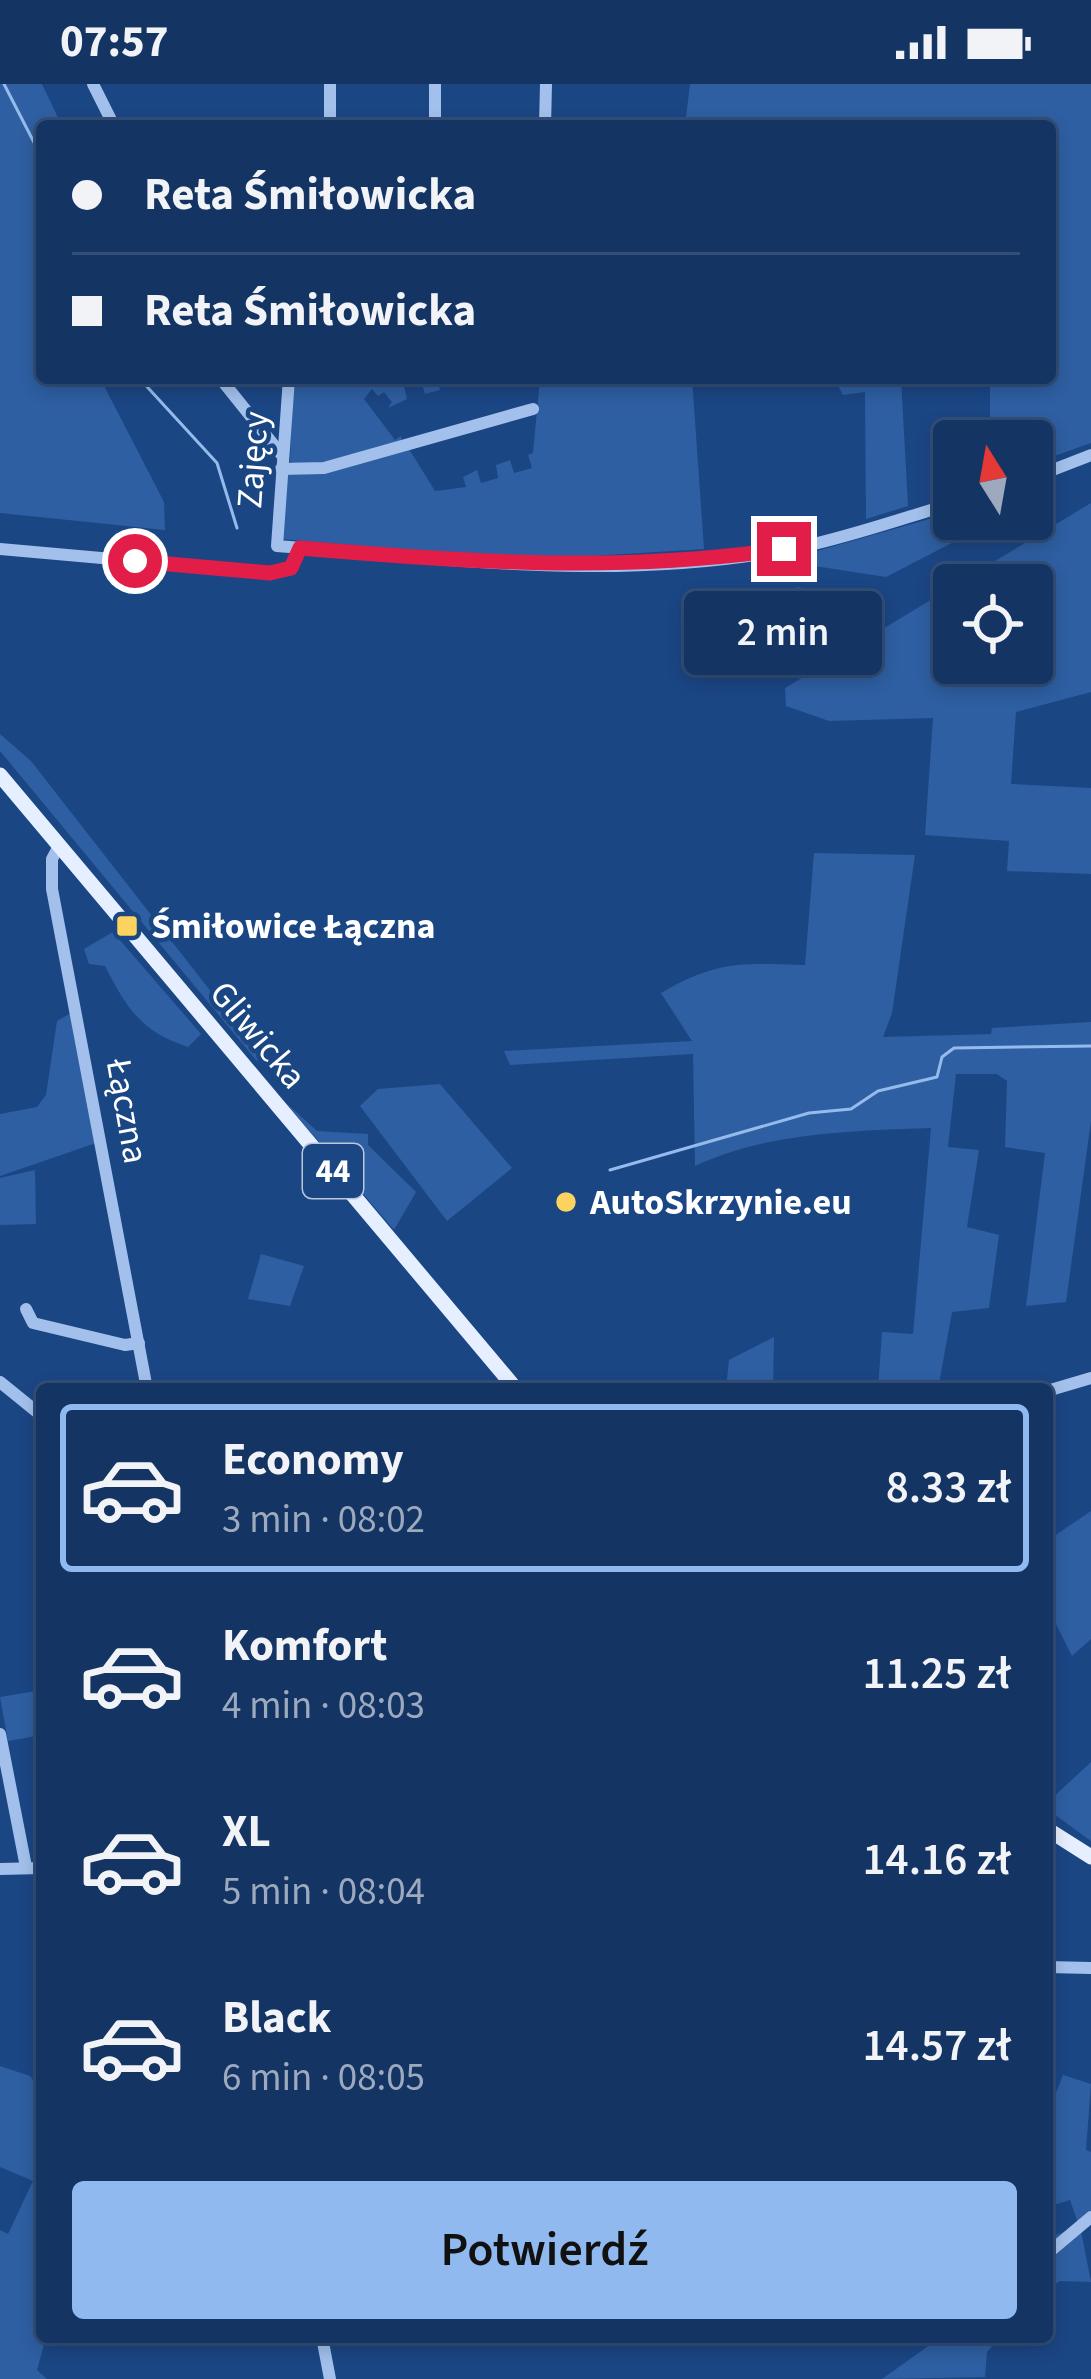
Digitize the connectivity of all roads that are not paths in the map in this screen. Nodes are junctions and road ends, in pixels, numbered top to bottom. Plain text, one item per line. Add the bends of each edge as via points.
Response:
1 (93, 84) edge
2 (330, 84) edge
3 (435, 84) edge
4 (546, 84) edge
5 (111, 120) edge
6 (330, 120) edge
7 (435, 120) edge
8 (545, 120) edge
9 (224, 384) edge
10 (288, 384) edge
11 (533, 409) dead end
12 (1091, 455) edge
13 (281, 461) junction
14 (1053, 470) edge
15 (933, 509) edge
16 (300, 548) junction
17 (0, 549) edge
18 (0, 775) edge
19 (59, 846) junction
20 (26, 1309) dead end
21 (139, 1343) junction
22 (1091, 1378) edge
23 (0, 1382) edge
24 (146, 1383) edge
25 (511, 1383) edge
26 (1053, 1389) edge
27 (36, 1411) edge
28 (0, 1734) edge
29 (1053, 1833) edge
30 (1091, 1857) edge
31 (26, 1867) junction
32 (0, 1868) edge
33 (36, 1868) edge
34 (1053, 1967) edge
35 (1091, 1968) edge
36 (1091, 2216) edge
37 (1053, 2249) edge
38 (323, 2343) edge
39 (330, 2379) edge

1 - 5 street
2 - 6 street
3 - 7 street
4 - 8 street
9 - 13 street
10 - 13 street, Zajęcy
11 - 13 street via 324,468
12 - 14 street
13 - 16 street, Zajęcy via 277,546
15 - 16 street via 812,544 643,565 519,566
16 - 17 street via 291,568 270,573
18 - 19 main road, Gliwicka / 44
19 - 21 street, Łączna via 52,889
19 - 25 main road, Gliwicka / 44
20 - 21 street via 33,1323
21 - 24 street, Łączna
22 - 26 street
23 - 27 street
28 - 31 street
29 - 30 main road
31 - 32 street
31 - 33 street
34 - 35 street
36 - 37 street
38 - 39 street

